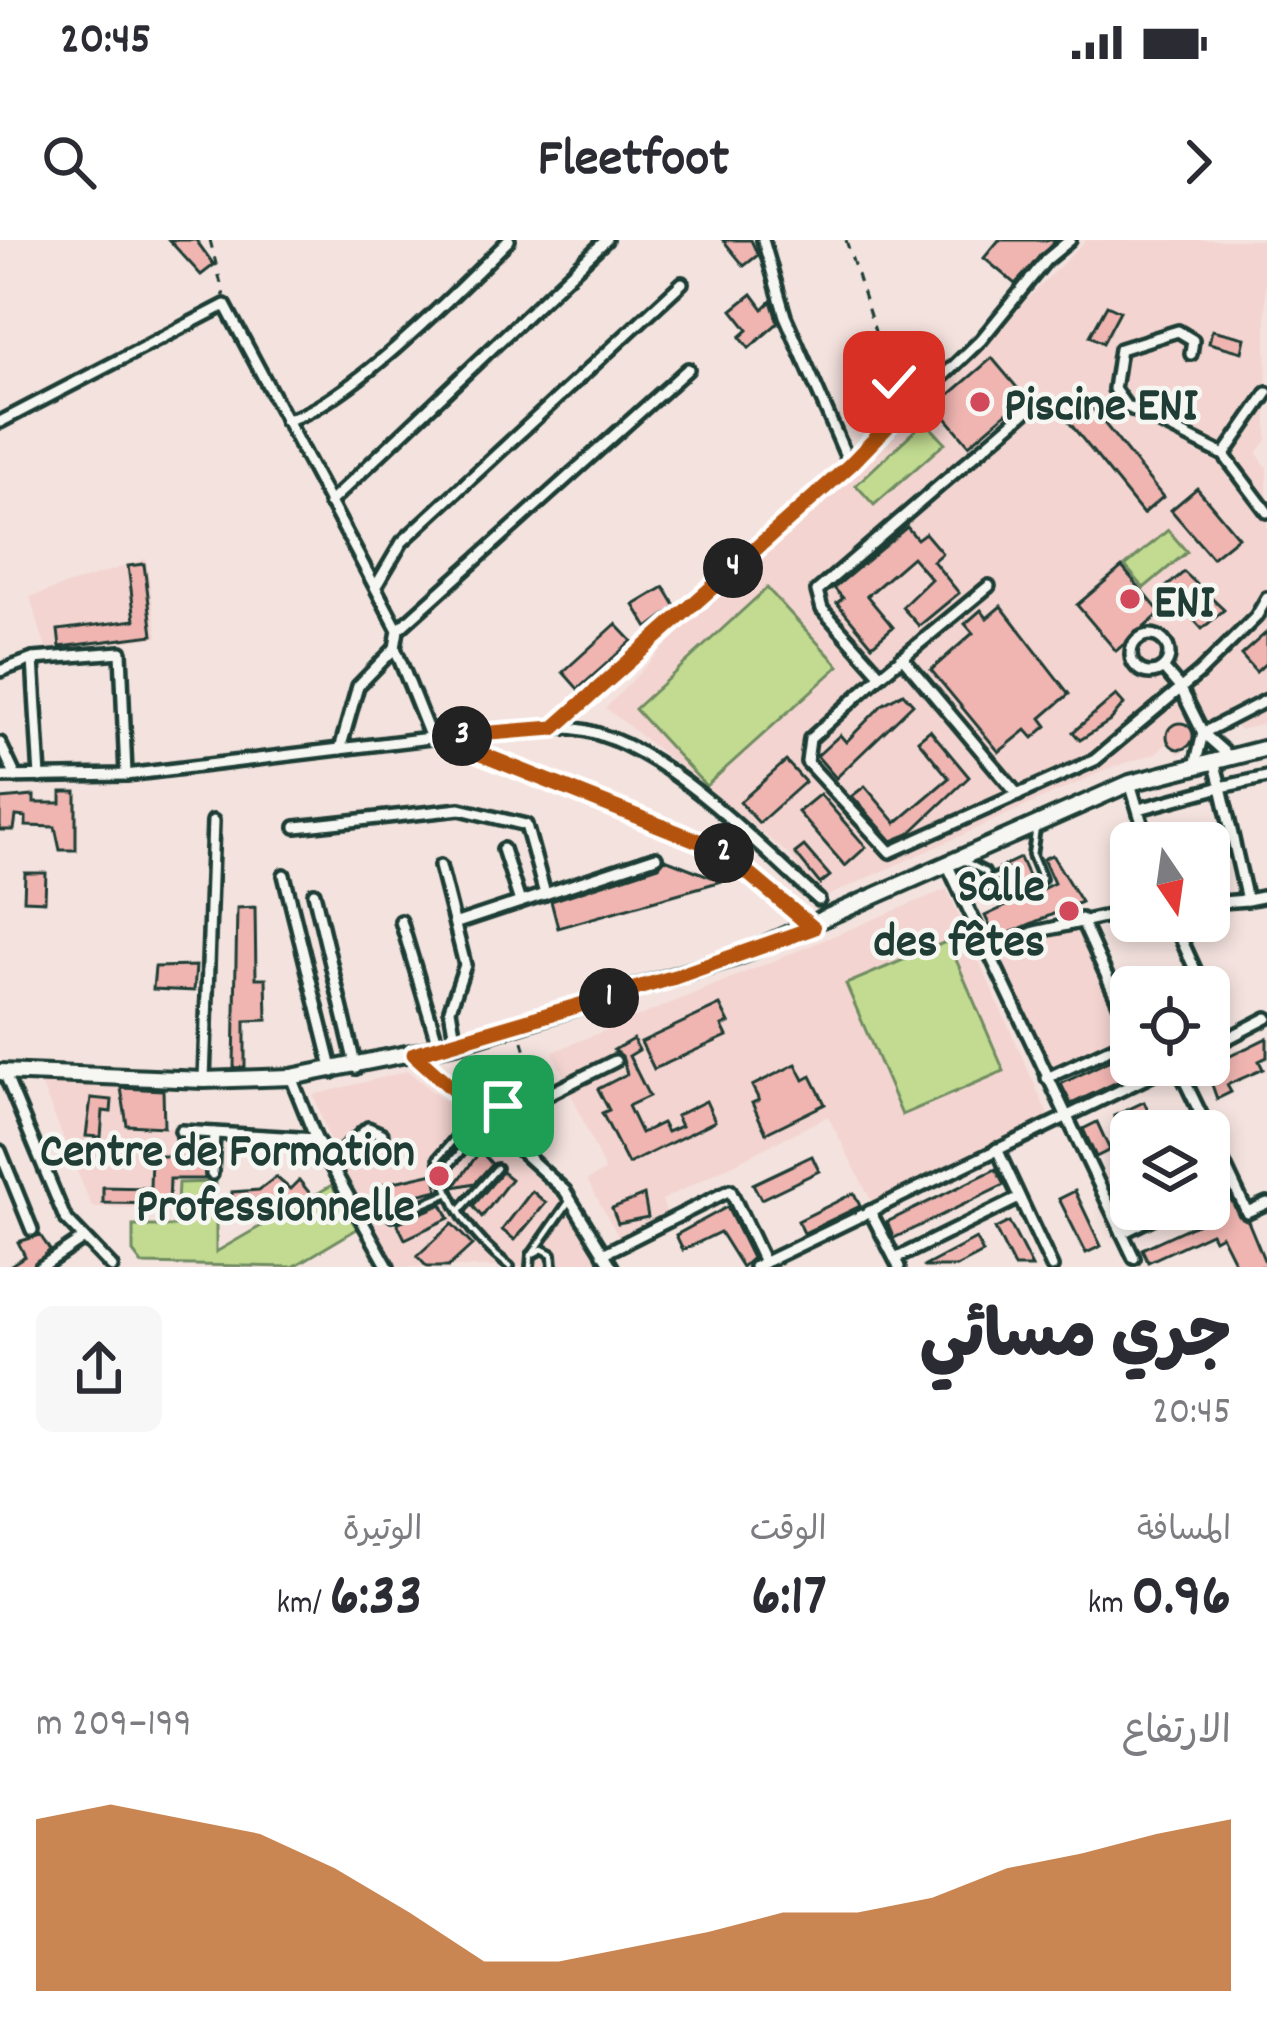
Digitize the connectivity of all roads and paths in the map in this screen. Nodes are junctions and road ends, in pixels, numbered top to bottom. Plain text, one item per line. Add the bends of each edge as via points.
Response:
1 (210, 240) edge
2 (509, 240) edge
3 (606, 240) edge
4 (763, 240) edge
5 (846, 240) edge
6 (1070, 240) edge
7 (682, 283) dead end
8 (225, 305) junction
9 (1191, 354) dead end
10 (688, 369) dead end
11 (1267, 392) edge
12 (911, 402) junction
13 (1032, 406) dead end
14 (285, 420) junction
15 (0, 422) edge
16 (1224, 455) junction
17 (850, 465) junction
18 (329, 502) junction
19 (1267, 512) edge
20 (376, 586) junction
21 (989, 586) dead end
22 (1267, 598) edge
23 (398, 631) junction
24 (394, 648) junction
25 (902, 657) junction
26 (33, 659) junction
27 (1163, 668) junction
28 (0, 670) edge
29 (881, 675) junction
30 (1181, 688) junction
31 (1267, 700) edge
32 (554, 728) junction
33 (1203, 734) junction
34 (434, 738) junction
35 (0, 743) edge
36 (1267, 748) edge
37 (340, 749) junction
38 (1231, 758) junction
39 (1214, 761) junction
40 (1195, 766) junction
41 (126, 775) junction
42 (0, 776) edge
43 (16, 777) junction
44 (1267, 777) edge
45 (40, 778) junction
46 (1130, 783) junction
47 (1221, 787) junction
48 (1018, 795) junction
49 (1138, 808) junction
50 (213, 821) dead end
51 (1142, 822) edge
52 (296, 827) dead end
53 (1036, 828) junction
54 (503, 849) dead end
55 (656, 857) dead end
56 (955, 863) junction
57 (440, 866) dead end
58 (1036, 867) junction
59 (284, 875) dead end
60 (992, 886) junction
61 (314, 893) dead end
62 (545, 894) junction
63 (1267, 896) edge
64 (819, 900) dead end
65 (1247, 900) junction
66 (1230, 901) edge
67 (520, 902) junction
68 (1110, 914) edge
69 (1082, 919) junction
70 (401, 921) dead end
71 (457, 923) junction
72 (813, 928) junction
73 (987, 952) junction
74 (1110, 982) edge
75 (1267, 1018) edge
76 (1230, 1037) edge
77 (523, 1041) dead end
78 (456, 1044) junction
79 (439, 1048) junction
80 (1110, 1050) edge
81 (526, 1053) dead end
82 (414, 1054) junction
83 (615, 1061) dead end
84 (356, 1068) junction
85 (2, 1072) edge
86 (332, 1072) junction
87 (291, 1077) junction
88 (1047, 1078) junction
89 (204, 1080) junction
90 (1119, 1086) edge
91 (537, 1100) junction
92 (1066, 1115) junction
93 (505, 1116) junction
94 (490, 1123) junction
95 (181, 1131) dead end
96 (214, 1133) junction
97 (382, 1134) dead end
98 (316, 1139) junction
99 (997, 1149) junction
100 (0, 1151) edge
101 (329, 1162) junction
102 (497, 1168) dead end
103 (212, 1174) dead end
104 (442, 1174) junction
105 (1230, 1176) edge
106 (446, 1194) junction
107 (1019, 1198) junction
108 (571, 1199) junction
109 (1267, 1203) edge
110 (460, 1210) junction
111 (870, 1210) junction
112 (392, 1217) dead end
113 (32, 1230) dead end
114 (1128, 1230) edge
115 (1122, 1233) junction
116 (84, 1238) junction
117 (544, 1240) junction
118 (548, 1251) junction
119 (603, 1254) junction
120 (532, 1255) junction
121 (1134, 1258) dead end
122 (897, 1263) edge
123 (759, 1264) edge
124 (41, 1267) edge
125 (112, 1267) edge
126 (388, 1267) edge
127 (510, 1267) edge
128 (519, 1267) edge
129 (530, 1267) edge
130 (553, 1267) edge
131 (612, 1267) edge
132 (1052, 1267) edge

1 - 8 path
2 - 14 street via 383,356 304,417
3 - 18 street
4 - 17 street via 785,316
5 - 12 path via 888,372
6 - 12 street via 981,340
7 - 20 street via 402,542
8 - 14 street
8 - 15 street
9 - 16 street via 1193,340 1178,331 1139,339 1120,349 1114,389 1126,406
10 - 23 street
11 - 16 street
12 - 17 street
13 - 29 street via 817,591 821,609
14 - 18 street
16 - 19 street
17 - 32 street
18 - 20 street
20 - 23 street
21 - 25 street
22 - 30 street
23 - 24 street
24 - 34 street
24 - 37 street via 358,686
25 - 29 street
25 - 48 street
26 - 28 street
26 - 41 street via 121,652
26 - 45 street
27 - 27 street via 1146,672 1133,663 1140,638 1166,643
27 - 30 street
29 - 48 street via 804,752 890,852
30 - 33 street
30 - 48 street via 1095,760
31 - 33 street
32 - 34 street
32 - 64 street via 577,726 649,757
33 - 38 street
33 - 40 street
34 - 37 street
34 - 72 street via 721,850
35 - 43 street
36 - 38 main road
37 - 41 street
38 - 39 main road
39 - 40 main road
39 - 47 street
40 - 46 main road
41 - 45 street
42 - 43 street
43 - 45 street
44 - 47 street
46 - 49 street
46 - 53 main road
47 - 49 street
47 - 65 street
49 - 51 street
50 - 89 street
52 - 62 street via 460,809 526,825
53 - 56 main road
53 - 58 lane
54 - 67 street
55 - 62 street
56 - 60 lane
56 - 72 main road
56 - 73 street
57 - 71 street
58 - 58 lane via 1042,879 1028,874
59 - 86 street
60 - 60 lane via 998,899 1008,883
61 - 84 street
62 - 67 street
63 - 65 street
65 - 66 street
67 - 71 street
68 - 69 street
69 - 73 street
69 - 74 street
70 - 79 street
71 - 78 street via 465,965 450,1009
72 - 78 main road
73 - 88 street
75 - 76 street
77 - 81 path
78 - 79 main road
79 - 82 main road
80 - 88 street
82 - 84 main road
82 - 94 street
83 - 91 street
84 - 86 main road
85 - 89 main road
85 - 116 street via 65,1218
86 - 87 main road
87 - 89 main road
87 - 98 street
88 - 92 street
90 - 92 street
91 - 93 street
91 - 93 street via 512,1092
91 - 93 street via 530,1124
92 - 99 street
92 - 115 street
93 - 94 street
94 - 108 street
95 - 96 street
96 - 98 street
96 - 103 street
97 - 101 street via 368,1128
98 - 101 street
99 - 107 street
99 - 111 street
100 - 113 street
101 - 126 street
102 - 110 lane
104 - 104 lane via 438,1158 458,1134 468,1143
104 - 106 lane
105 - 109 street via 1247,1212
106 - 110 lane
106 - 112 lane
107 - 122 street
107 - 132 street
108 - 117 lane
108 - 119 street
110 - 127 lane via 473,1238
111 - 122 street
111 - 123 street
114 - 115 street
115 - 121 street
116 - 124 street
116 - 125 street
117 - 118 lane
117 - 120 lane
118 - 120 lane
118 - 130 lane
119 - 123 street via 730,1190
119 - 131 street
120 - 128 lane
120 - 129 lane

